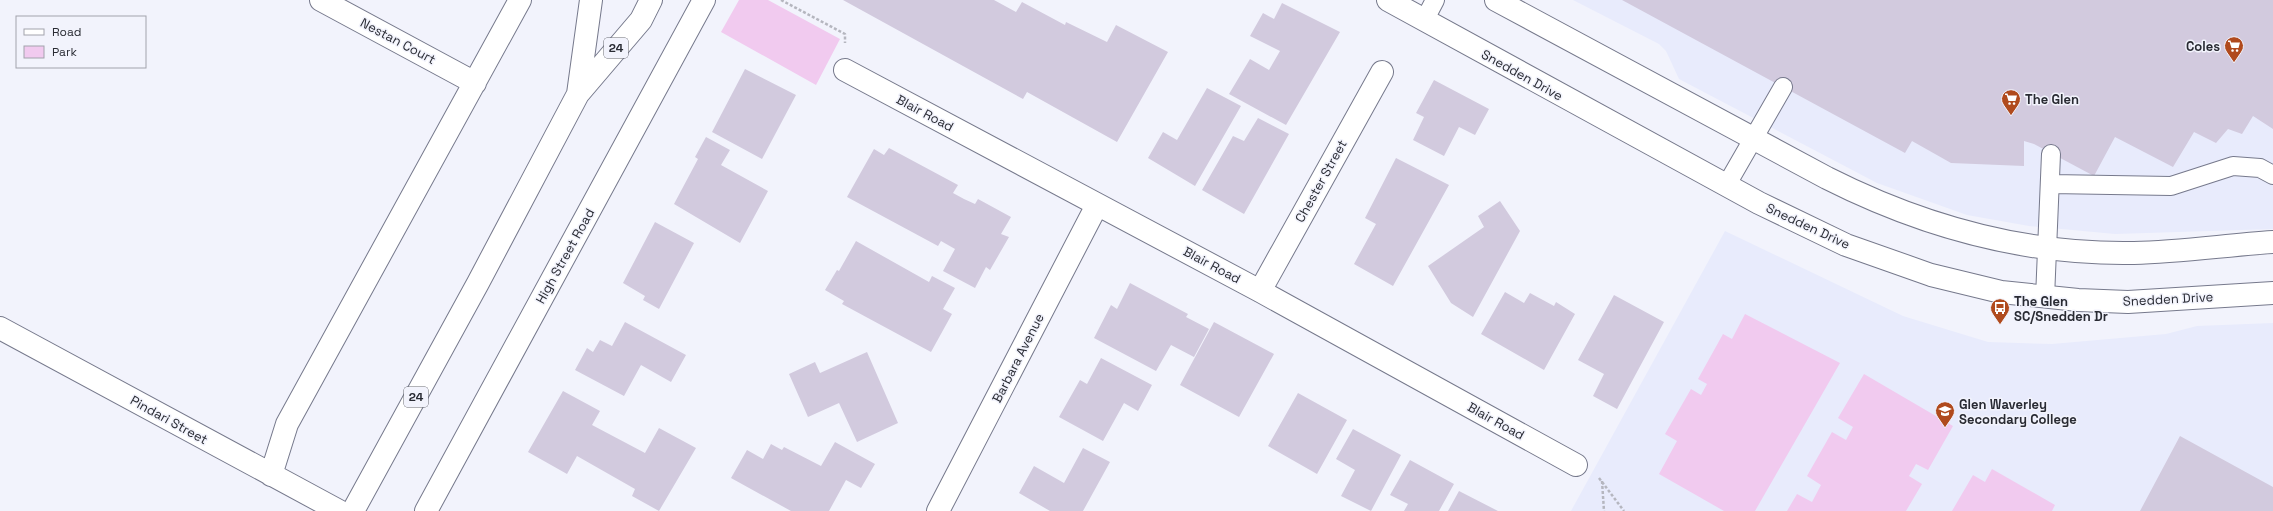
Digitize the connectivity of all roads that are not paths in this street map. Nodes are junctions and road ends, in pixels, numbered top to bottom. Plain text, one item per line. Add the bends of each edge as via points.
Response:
1 (321, 0) edge
2 (520, 0) edge
3 (591, 0) edge
4 (651, 0) edge
5 (704, 0) edge
6 (1435, 0) edge
7 (1496, 0) edge
8 (1396, 2) edge
9 (1424, 21) junction
10 (844, 70) road end
11 (1382, 72) dead end
12 (475, 83) junction
13 (1783, 87) dead end
14 (578, 94) junction
15 (1753, 139) junction
16 (2051, 154) dead end
17 (2273, 175) edge
18 (2051, 184) junction
19 (1726, 186) junction
20 (1097, 205) junction
21 (2273, 242) edge
22 (2047, 248) junction
23 (1260, 291) junction
24 (2273, 293) edge
25 (2045, 298) junction
26 (0, 328) edge
27 (1576, 465) road end
28 (271, 476) junction
29 (339, 511) edge
30 (353, 511) edge
31 (426, 511) edge
32 (938, 511) edge

1 - 12 street, Nestan Court
2 - 12 street
3 - 14 street, 24
4 - 14 street, 24 via 640,20
5 - 31 street, High Street Road
6 - 9 lane
7 - 15 street
8 - 9 street, Snedden Drive
9 - 19 street, Snedden Drive
10 - 20 street, Blair Road
11 - 23 street, Chester Street
12 - 28 street via 287,424
13 - 15 lane
14 - 30 street, 24
15 - 19 lane
15 - 22 street via 1854,192 1902,213 1985,237
16 - 18 lane
17 - 18 lane via 2260,168 2233,166 2171,186
18 - 22 lane
19 - 25 street, Snedden Drive via 1812,229 1888,260 1960,283
20 - 23 street, Blair Road
20 - 32 street, Barbara Avenue
21 - 22 street via 2134,253
22 - 25 lane
23 - 27 street, Blair Road
24 - 25 street, Snedden Drive via 2128,302
26 - 28 street, Pindari Street
28 - 29 street, Pindari Street

